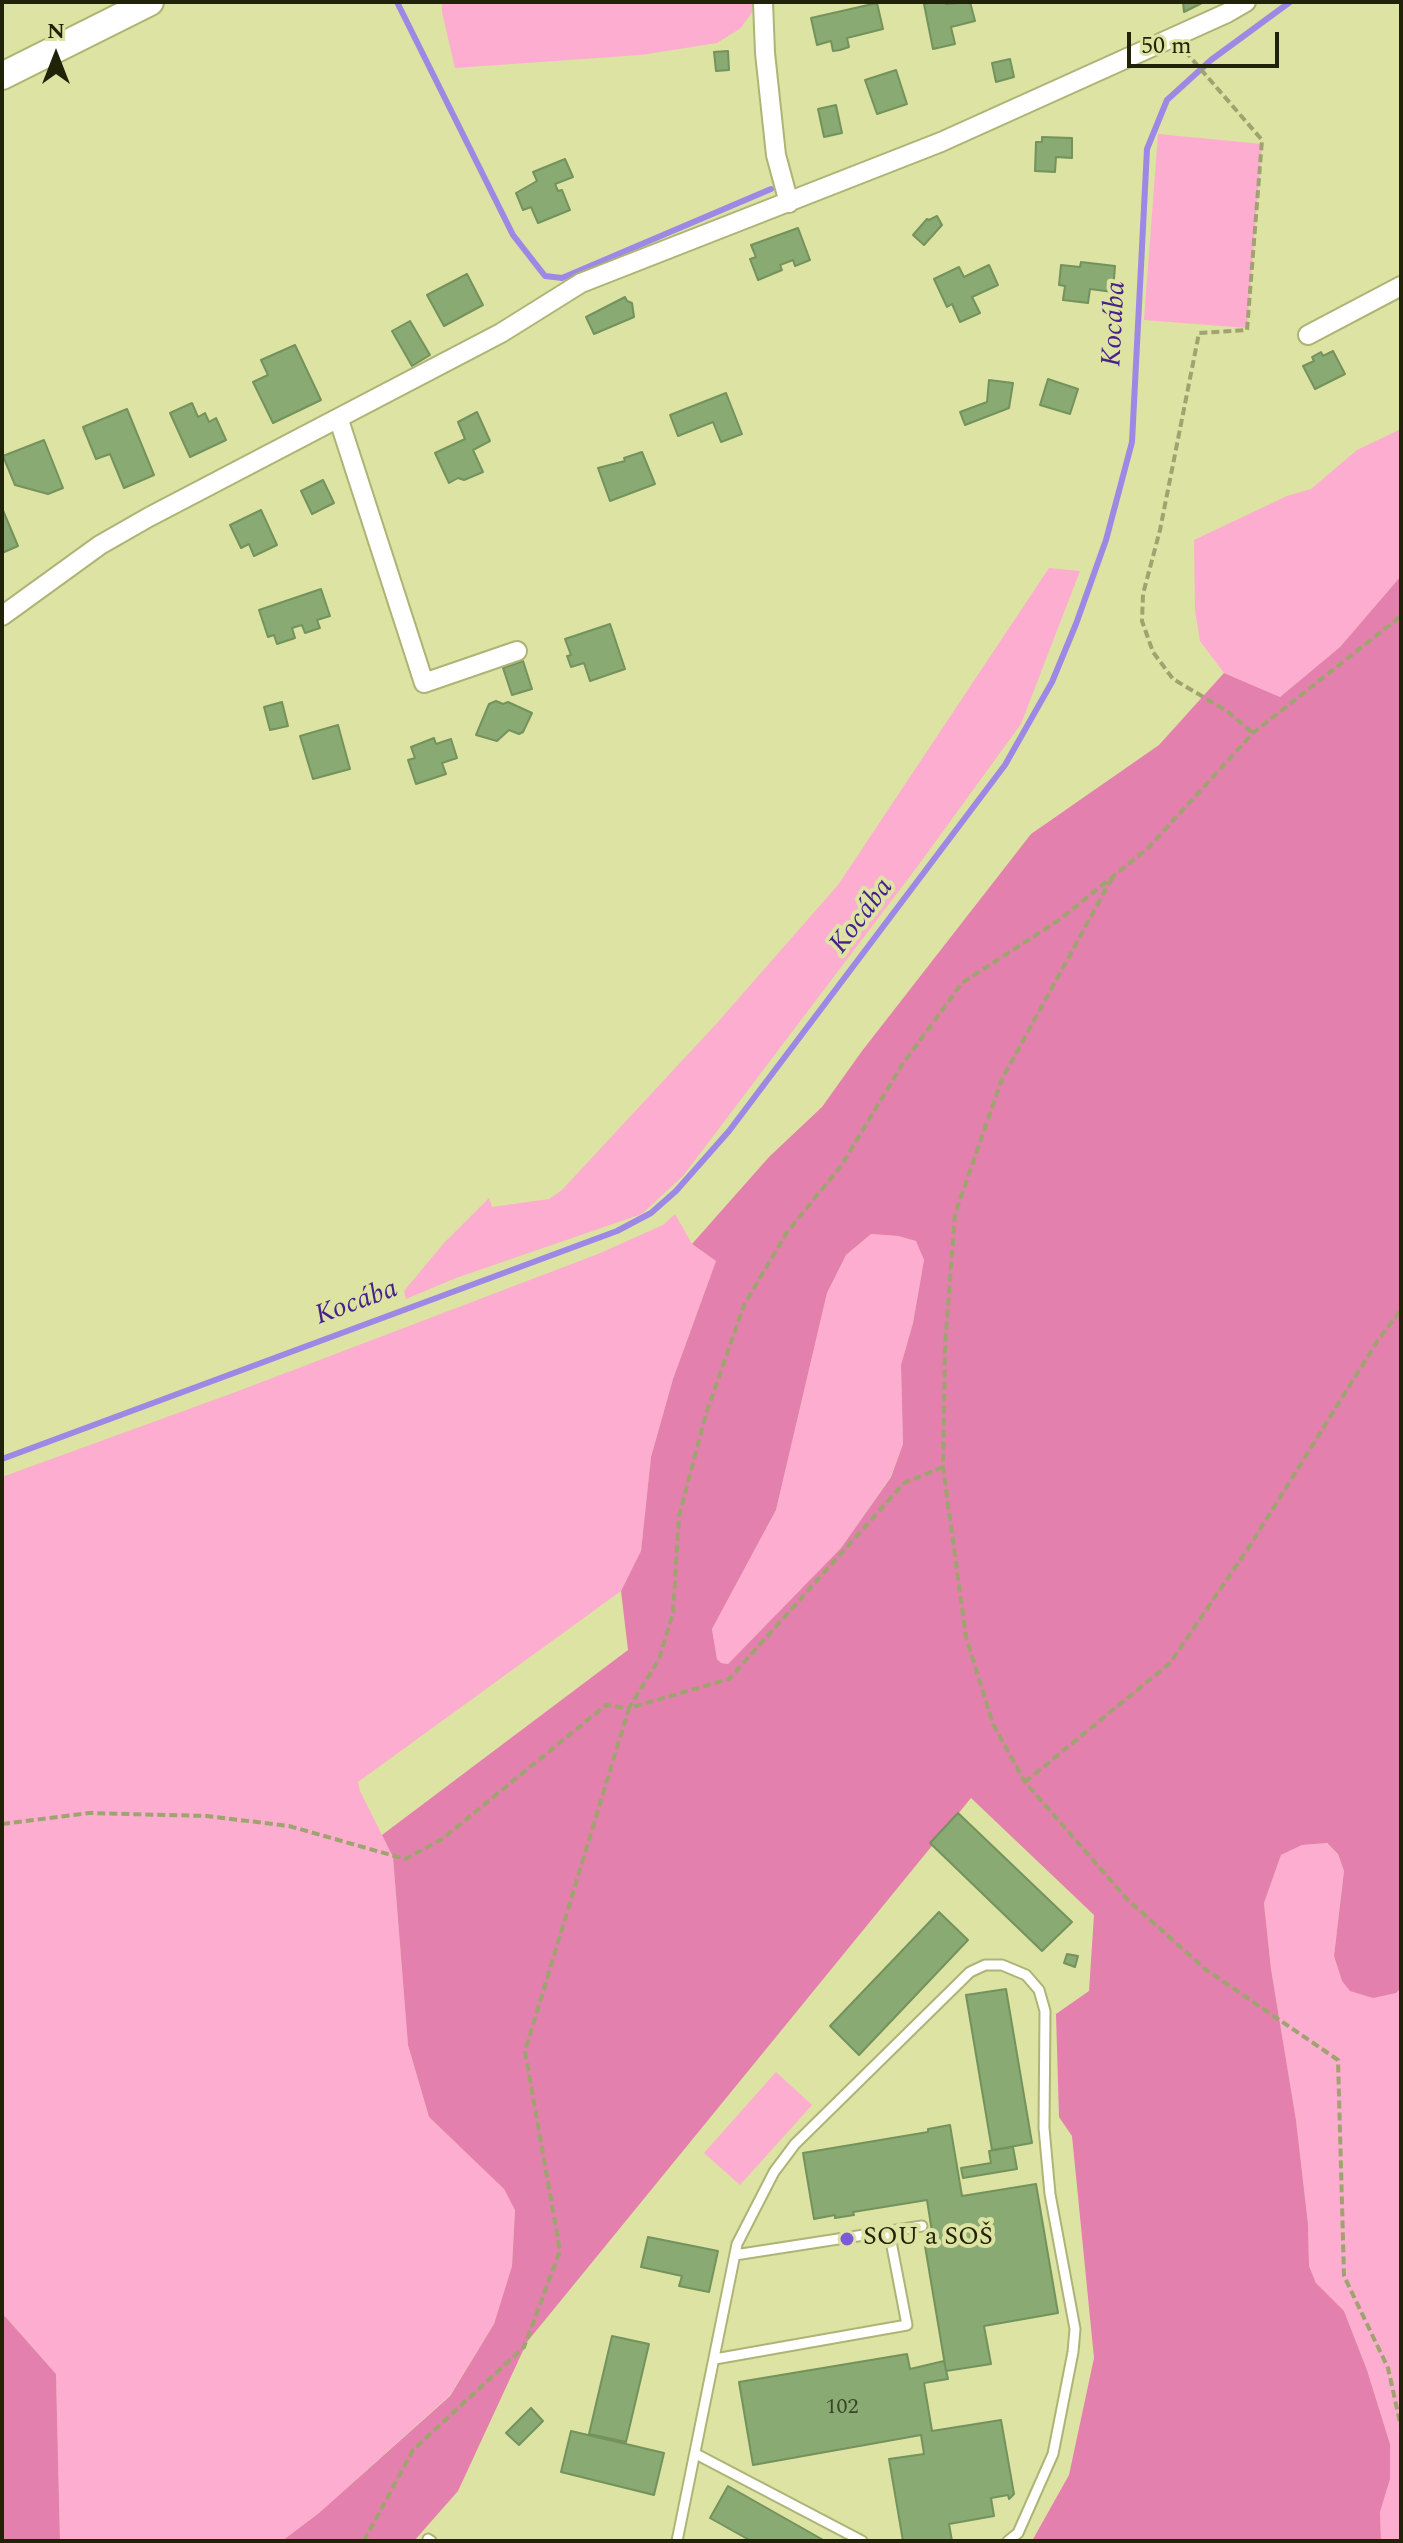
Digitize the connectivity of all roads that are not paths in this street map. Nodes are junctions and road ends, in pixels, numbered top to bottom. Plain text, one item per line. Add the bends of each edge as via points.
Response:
1 (150, 2) edge
2 (763, 2) edge
3 (1246, 2) edge
4 (2, 76) edge
5 (789, 203) junction
6 (1401, 286) edge
7 (1308, 335) dead end
8 (339, 420) junction
9 (2, 616) edge
10 (517, 651) dead end
11 (922, 2226) dead end
12 (889, 2231) junction
13 (735, 2255) junction
14 (715, 2359) junction
15 (696, 2454) junction
16 (677, 2541) edge
17 (862, 2541) edge
18 (1008, 2541) edge

1 - 4 main road
2 - 5 street via 776,155
3 - 5 street via 941,142
5 - 8 street via 581,283 501,333
6 - 7 street
8 - 9 street via 112,538
8 - 10 street via 424,683
11 - 12 lane
12 - 13 lane
12 - 14 lane via 907,2325
13 - 14 lane
13 - 18 lane via 774,2172 795,2144 970,1972 1002,1965 1026,1975 1039,1990 1045,2011 1044,2128 1050,2194 1075,2329 1053,2454 1018,2533
14 - 15 lane
15 - 16 lane
15 - 17 lane

